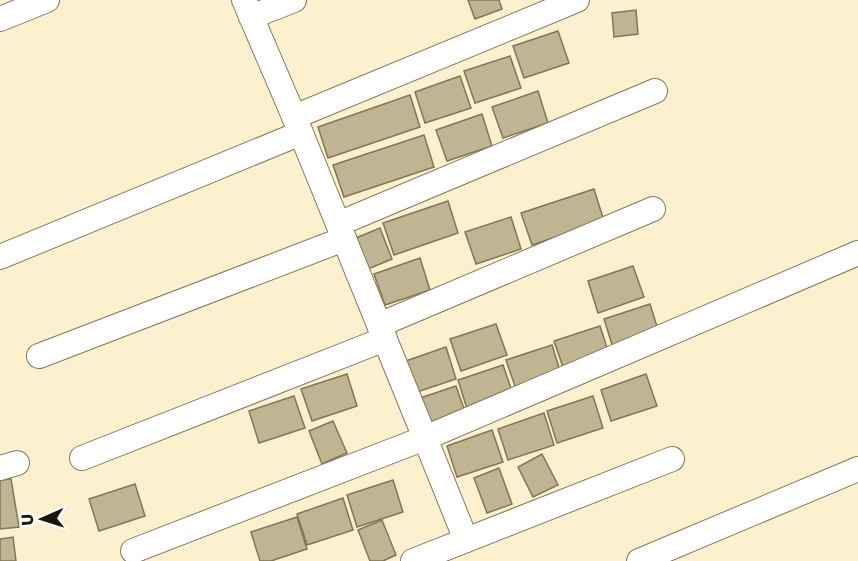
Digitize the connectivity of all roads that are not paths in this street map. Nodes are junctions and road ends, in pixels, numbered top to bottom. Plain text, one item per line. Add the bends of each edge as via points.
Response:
1 (47, 0) edge
2 (294, 0) edge
3 (577, 0) edge
4 (248, 8) edge
5 (0, 19) edge
6 (655, 92) dead end
7 (297, 125) junction
8 (653, 209) dead end
9 (341, 232) junction
10 (858, 253) edge
11 (0, 257) edge
12 (382, 332) junction
13 (39, 357) dead end
14 (425, 438) junction
15 (82, 458) dead end
16 (672, 459) dead end
17 (858, 469) edge
18 (466, 540) junction
19 (133, 551) dead end
20 (413, 561) edge
21 (639, 561) edge

1 - 5 street
2 - 4 street
3 - 7 street
4 - 7 street
6 - 9 street
7 - 9 street
7 - 11 street
8 - 12 street
9 - 12 street
9 - 13 street
10 - 14 street
12 - 14 street
12 - 15 street
14 - 18 street
14 - 19 street
16 - 18 street
17 - 21 street
18 - 20 street

